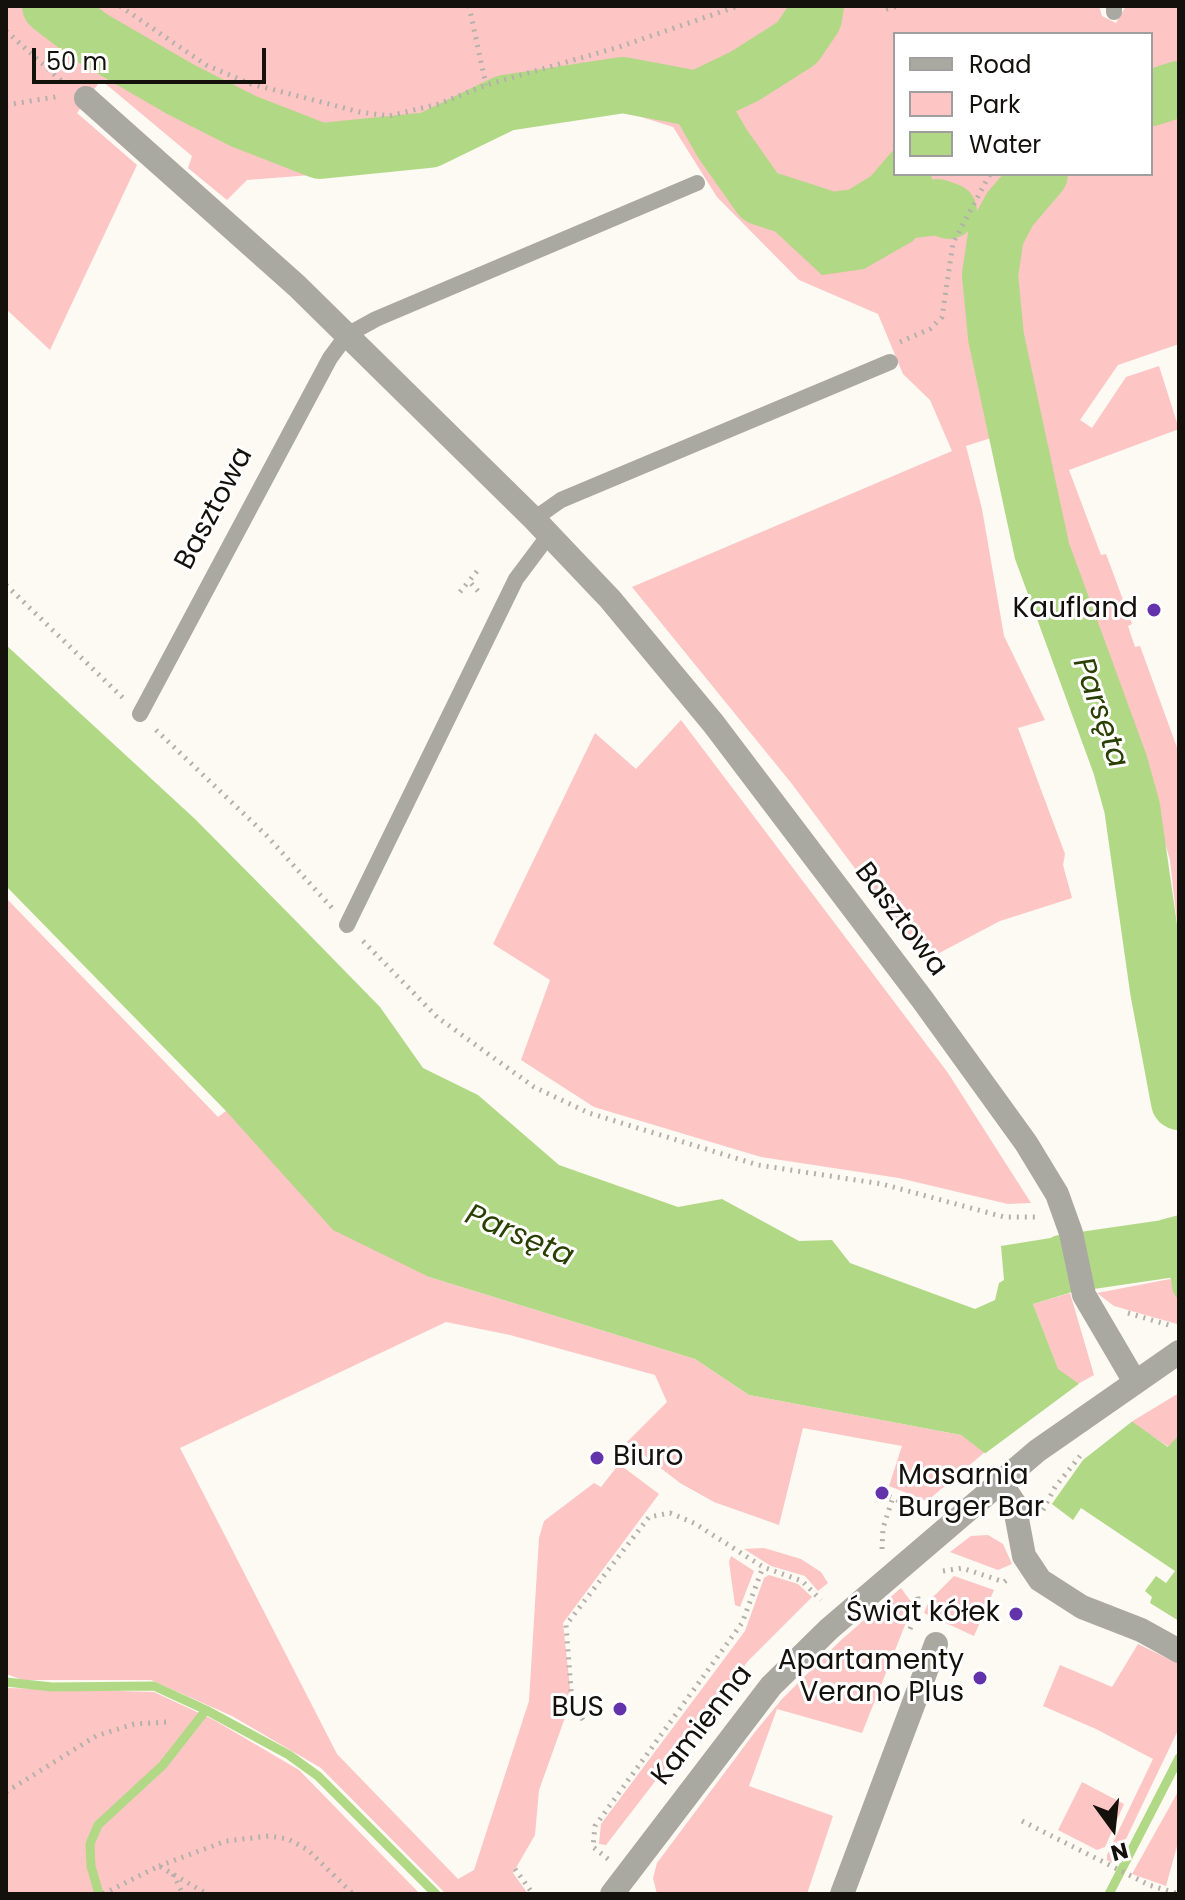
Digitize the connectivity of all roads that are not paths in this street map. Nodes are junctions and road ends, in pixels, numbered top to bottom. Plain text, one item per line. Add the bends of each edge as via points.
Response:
1 (86, 98) road end
2 (697, 183) dead end
3 (347, 335) junction
4 (890, 362) road end
5 (541, 527) junction
6 (140, 714) road end
7 (347, 925) road end
8 (1174, 1342) edge
9 (1125, 1388) junction
10 (1001, 1481) junction
11 (936, 1644) dead end
12 (1179, 1651) edge
13 (613, 1894) edge
14 (842, 1894) edge

1 - 3 street, Basztowa
2 - 3 lane, Basztowa
3 - 5 street, Basztowa
3 - 6 lane, Basztowa
4 - 5 lane via 561,500
5 - 7 lane
5 - 9 street, Basztowa via 610,599 713,723 1026,1143 1057,1194 1084,1295
8 - 9 street, Kamienna
9 - 10 street, Kamienna
10 - 12 street via 1014,1503 1024,1556 1040,1580 1082,1607
10 - 13 street, Kamienna via 868,1592 771,1686
11 - 14 street

